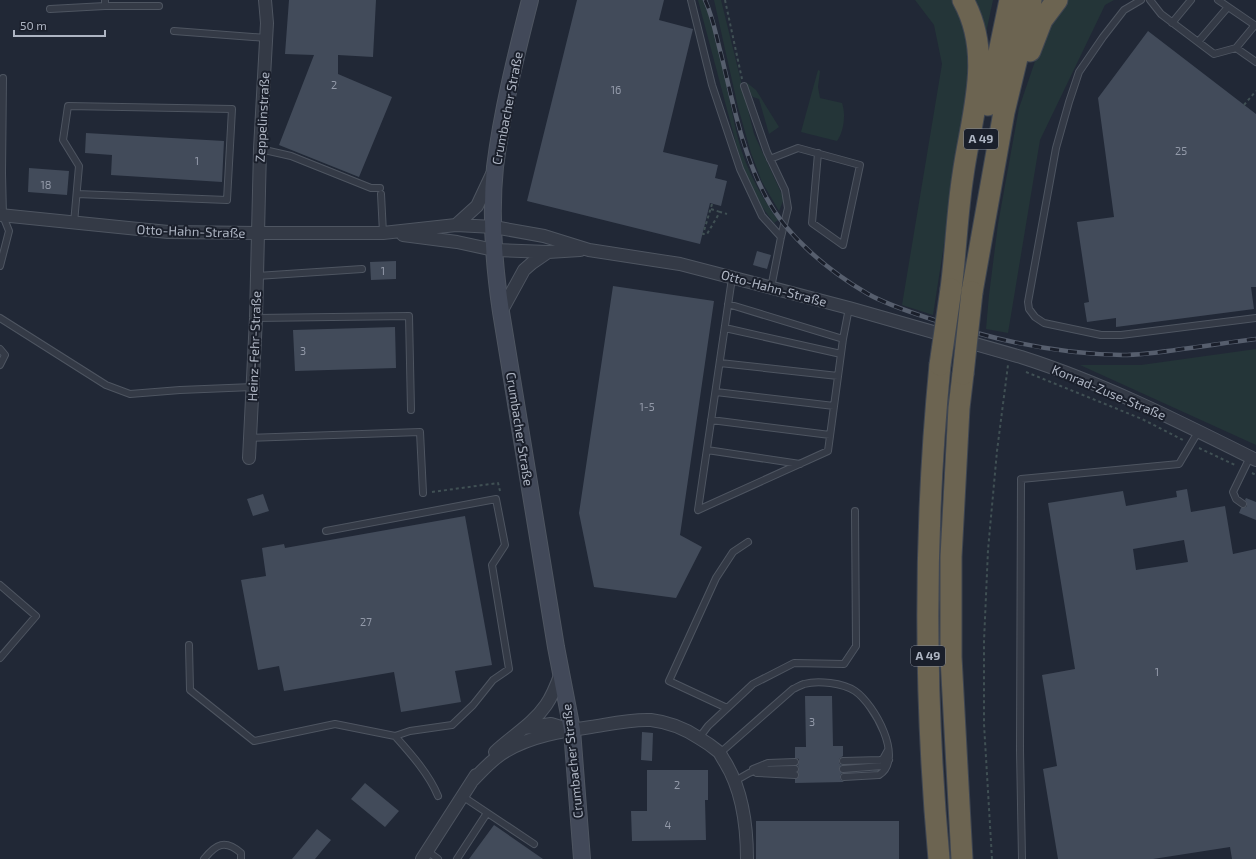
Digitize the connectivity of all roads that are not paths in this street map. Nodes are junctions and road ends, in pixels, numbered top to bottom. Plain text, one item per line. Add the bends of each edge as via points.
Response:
1 (265, 0) edge
2 (530, 0) edge
3 (691, 0) edge
4 (963, 0) edge
5 (1010, 0) edge
6 (1031, 0) edge
7 (1058, 0) edge
8 (1136, 0) edge
9 (1141, 0) edge
10 (1150, 0) edge
11 (1191, 0) edge
12 (1218, 0) edge
13 (105, 3) edge
14 (159, 6) dead end
15 (1228, 6) junction
16 (50, 8) dead end
17 (1124, 10) junction
18 (1172, 23) junction
19 (1255, 25) edge
20 (174, 30) dead end
21 (266, 38) junction
22 (1198, 42) junction
23 (1236, 48) junction
24 (1256, 62) edge
25 (3, 78) dead end
26 (744, 86) road end
27 (1004, 112) junction
28 (260, 149) junction
29 (818, 153) junction
30 (770, 159) junction
31 (495, 167) junction
32 (76, 194) junction
33 (2, 215) edge
34 (74, 222) junction
35 (456, 225) junction
36 (494, 227) junction
37 (258, 233) junction
38 (383, 233) junction
39 (781, 237) junction
40 (494, 250) junction
41 (589, 250) junction
42 (548, 252) junction
43 (0, 266) edge
44 (362, 270) dead end
45 (257, 276) junction
46 (732, 278) junction
47 (951, 283) junction
48 (771, 288) junction
49 (728, 304) junction
50 (849, 308) junction
51 (500, 312) junction
52 (0, 318) edge
53 (256, 318) junction
54 (1256, 318) edge
55 (725, 328) junction
56 (843, 339) junction
57 (956, 339) joint
58 (0, 349) edge
59 (841, 354) junction
60 (720, 363) junction
61 (0, 365) edge
62 (838, 376) junction
63 (253, 387) junction
64 (716, 392) junction
65 (834, 406) junction
66 (411, 410) dead end
67 (712, 420) junction
68 (1198, 432) junction
69 (830, 435) junction
70 (250, 438) junction
71 (707, 450) junction
72 (249, 458) dead end
73 (1253, 458) edge
74 (800, 464) junction
75 (423, 493) road end
76 (1243, 504) dead end
77 (855, 511) dead end
78 (326, 531) dead end
79 (748, 542) dead end
80 (0, 585) edge
81 (189, 645) dead end
82 (0, 658) edge
83 (561, 673) junction
84 (727, 708) junction
85 (524, 728) junction
86 (572, 730) junction
87 (395, 736) junction
88 (699, 738) junction
89 (888, 750) junction
90 (720, 753) junction
91 (843, 761) dead end
92 (795, 762) dead end
93 (888, 764) junction
94 (843, 769) dead end
95 (749, 772) junction
96 (795, 772) dead end
97 (844, 777) dead end
98 (472, 781) junction
99 (735, 781) junction
100 (438, 796) dead end
101 (462, 796) junction
102 (487, 813) junction
103 (534, 844) dead end
104 (424, 855) edge
105 (204, 859) edge
106 (241, 859) edge
107 (438, 859) edge
108 (457, 859) edge
109 (582, 859) edge
110 (747, 859) edge
111 (939, 859) edge
112 (962, 859) edge
113 (1022, 859) edge

1 - 21 street, Zeppelinstraße
2 - 31 main road, Crumbacher Straße
3 - 39 lane via 712,86 740,168 762,216
4 - 47 highway via 976,33 980,58
5 - 47 highway, A 49
6 - 27 highway, A 49
7 - 27 highway via 1042,20
8 - 17 lane
9 - 17 lane
10 - 18 lane
11 - 18 lane
12 - 15 lane
13 - 14 lane
13 - 16 lane
15 - 19 lane
15 - 22 lane
17 - 54 lane via 1079,72 1069,102 1053,164 1028,302 1029,309 1034,317 1044,323 1101,335 1121,335
18 - 22 lane
19 - 23 lane
20 - 21 lane
21 - 28 street, Zeppelinstraße
22 - 23 lane via 1214,54
23 - 24 lane
25 - 33 lane
26 - 30 lane
27 - 112 highway, A 49, bridge via 972,292 958,424 951,557 951,657
28 - 37 street, Zeppelinstraße
28 - 38 lane via 291,156 381,191
29 - 29 lane via 860,165 843,245 812,223
29 - 30 lane via 798,148
30 - 39 lane via 785,190 788,208
31 - 35 street via 476,206
31 - 36 main road, Crumbacher Straße
32 - 32 lane via 79,166 63,140 68,106 232,109 227,200
32 - 34 lane
33 - 34 street, Otto-Hahn-Straße
33 - 43 lane via 9,231
34 - 37 street, Otto-Hahn-Straße via 168,232
35 - 36 street, Otto-Hahn-Straße
35 - 38 street, Otto-Hahn-Straße
36 - 40 main road, Crumbacher Straße
36 - 41 street, Otto-Hahn-Straße via 544,236
37 - 38 street, Otto-Hahn-Straße
37 - 45 street, Heinz-Fehr-Straße
38 - 40 street, Otto-Hahn-Straße via 457,242
39 - 48 lane
40 - 42 street, Otto-Hahn-Straße
40 - 51 main road, Crumbacher Straße
41 - 42 street, Otto-Hahn-Straße
41 - 46 street, Otto-Hahn-Straße via 680,264
42 - 51 street via 524,270
44 - 45 lane
45 - 53 street, Heinz-Fehr-Straße
46 - 48 street, Otto-Hahn-Straße
46 - 49 lane
47 - 111 highway, A 49, bridge via 940,365 929,560 929,716
48 - 50 street, Otto-Hahn-Straße
49 - 55 lane
49 - 56 lane
50 - 56 lane
50 - 57 street, Otto-Hahn-Straße
51 - 83 main road, Crumbacher Straße
52 - 63 lane via 106,385 130,394
53 - 63 street, Heinz-Fehr-Straße
53 - 66 lane via 409,316
55 - 59 lane
55 - 60 lane
56 - 59 lane
57 - 68 street, Konrad-Zuse-Straße via 1044,364 1136,402
58 - 61 lane via 5,355
59 - 62 lane
60 - 62 lane
60 - 64 lane
62 - 65 lane
63 - 70 street, Heinz-Fehr-Straße
64 - 65 lane
64 - 67 lane
65 - 69 lane
67 - 69 lane
67 - 71 lane
68 - 73 street, Konrad-Zuse-Straße
68 - 113 lane via 1179,464 1021,479
69 - 74 lane via 828,451
70 - 72 street, Heinz-Fehr-Straße
70 - 75 lane via 420,432
71 - 74 lane
71 - 74 lane via 698,510
73 - 76 lane via 1233,492 1236,500
77 - 84 lane via 856,646 844,664 794,663 753,684
78 - 87 lane via 496,499 505,545 492,565 509,669 493,680 452,725 410,731
79 - 84 lane via 733,552 716,578 669,681
80 - 82 lane via 36,616
81 - 87 lane via 190,690 254,741 335,724
83 - 85 street via 548,703
83 - 86 main road, Crumbacher Straße
84 - 88 lane
85 - 86 street via 551,724
85 - 98 street via 491,756
86 - 88 street via 652,720 680,727
86 - 98 street via 529,740 505,752
86 - 109 main road, Crumbacher Straße
87 - 100 lane via 433,784
88 - 90 street
89 - 90 lane via 880,723 864,697 841,685 816,683 804,684 793,690
89 - 91 lane via 880,760
89 - 93 lane
90 - 99 street
92 - 95 lane via 768,763
93 - 94 lane
93 - 97 lane via 879,776
95 - 96 lane via 782,776
95 - 99 lane
98 - 101 street
99 - 110 street via 745,822
101 - 102 lane
101 - 104 street
102 - 103 lane
102 - 108 lane
104 - 107 lane
105 - 106 lane via 214,848 225,844 241,853

